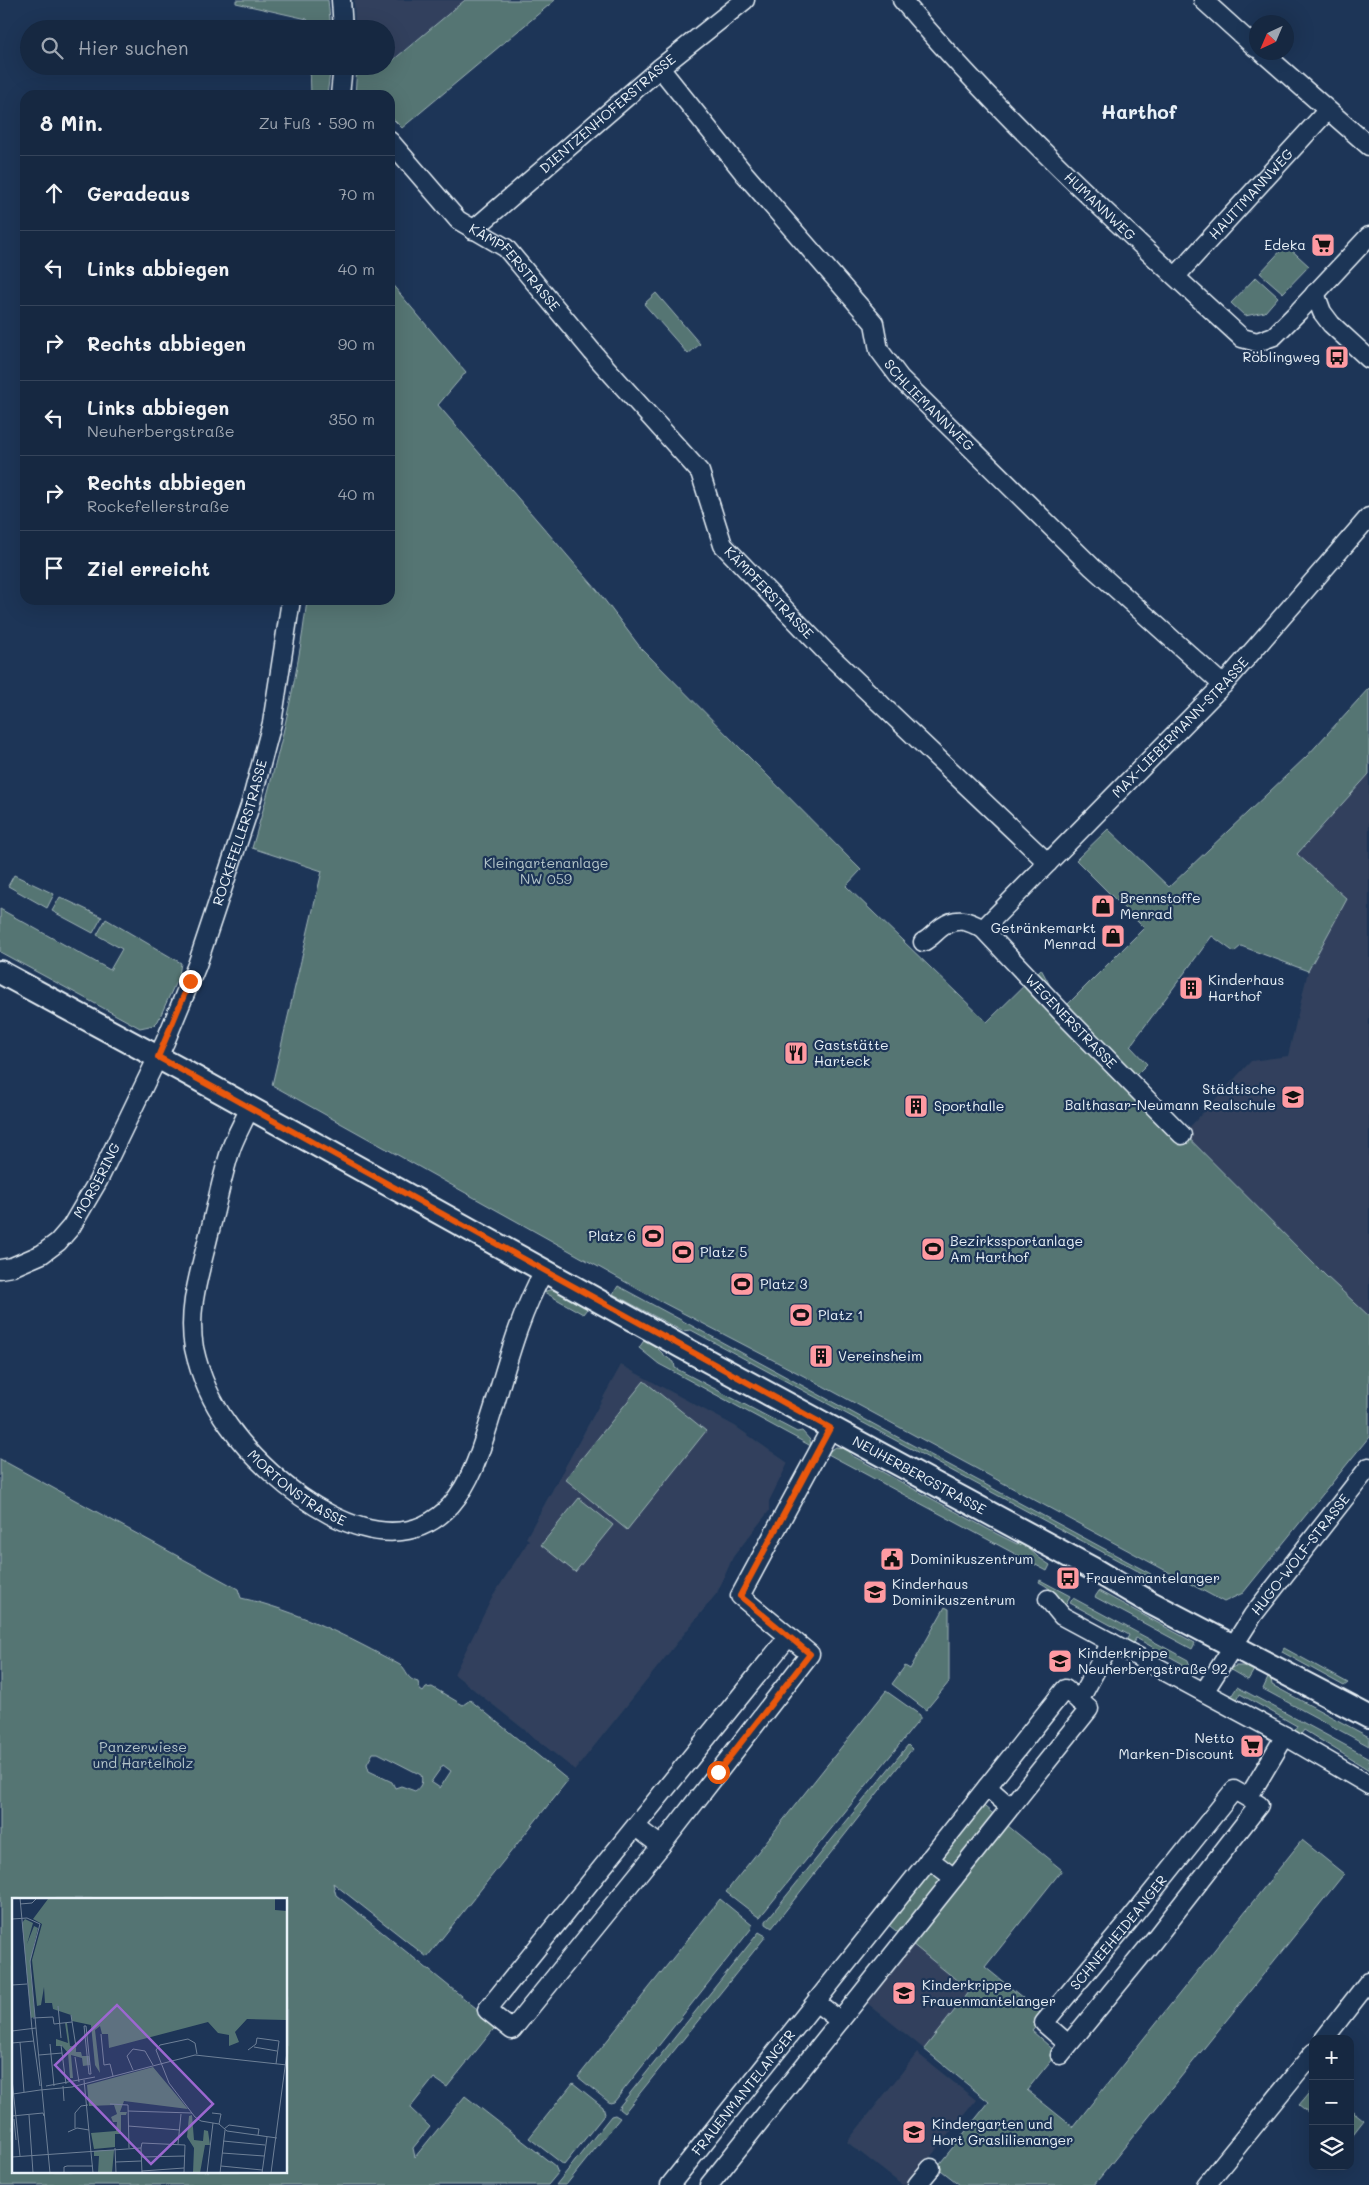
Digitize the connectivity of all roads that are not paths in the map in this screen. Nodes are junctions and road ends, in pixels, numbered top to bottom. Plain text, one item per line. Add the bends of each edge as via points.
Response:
1 (342, 0) edge
2 (745, 0) edge
3 (902, 0) edge
4 (1203, 0) edge
5 (343, 20) edge
6 (1249, 42) edge
7 (1271, 60) edge
8 (660, 68) junction
9 (342, 75) edge
10 (341, 90) edge
11 (1327, 111) junction
12 (1369, 146) edge
13 (395, 147) edge
14 (473, 230) junction
15 (1369, 236) edge
16 (1176, 276) junction
17 (1315, 293) junction
18 (1369, 359) edge
19 (1369, 517) edge
20 (290, 605) edge
21 (1223, 685) junction
22 (1048, 863) junction
23 (983, 929) junction
24 (923, 942) dead end
25 (0, 972) edge
26 (158, 1057) junction
27 (250, 1107) junction
28 (1182, 1135) dead end
29 (0, 1269) edge
30 (544, 1270) junction
31 (830, 1428) junction
32 (1369, 1467) edge
33 (1048, 1599) dead end
34 (789, 1636) junction
35 (1111, 1642) junction
36 (1234, 1645) junction
37 (1204, 1692) junction
38 (1079, 1701) junction
39 (1369, 1717) edge
40 (1285, 1736) junction
41 (1369, 1785) edge
42 (986, 1787) junction
43 (1248, 1798) junction
44 (1010, 1807) junction
45 (1212, 1817) junction
46 (636, 1827) junction
47 (1235, 1836) junction
48 (661, 1846) junction
49 (930, 1859) junction
50 (954, 1878) junction
51 (1369, 1981) edge
52 (816, 2002) junction
53 (840, 2021) junction
54 (1327, 2035) edge
55 (1309, 2058) edge
56 (931, 2168) dead end
57 (671, 2185) edge
58 (709, 2185) edge
59 (917, 2185) edge
60 (1206, 2185) edge

1 - 5 street
2 - 8 street, DIENTZENHOFERSTRASSE
3 - 16 street, HUMANNWEG via 1007,114
4 - 6 street
7 - 11 street
8 - 14 street, DIENTZENHOFERSTRASSE
8 - 21 street, SCHLIEMANNWEG via 742,172 874,323 879,350 900,378 1085,560
9 - 10 street
11 - 12 street
11 - 16 street, HAUTTMANNWEG
13 - 14 street, KÄMPFERSTRASSE via 458,220
14 - 22 street, KÄMPFERSTRASSE via 506,248 600,361 700,472 723,544 825,651
15 - 17 street, HUMANNWEG
16 - 17 street, HUMANNWEG via 1242,338 1257,342 1274,336
17 - 18 street via 1331,324
19 - 21 street, MAX-LIEBERMANN-STRASSE
20 - 26 street, ROCKEFELLERSTRASSE via 272,723 250,806 197,964
21 - 22 street, MAX-LIEBERMANN-STRASSE
22 - 23 street, MAX-LIEBERMANN-STRASSE
23 - 24 street via 968,920 955,921
23 - 28 street, WEGENERSTRASSE
25 - 26 main road, NEUHERBERGSTRASSE
26 - 27 main road, NEUHERBERGSTRASSE
26 - 29 street, MORSERING via 98,1181 71,1227 42,1254
27 - 30 main road, NEUHERBERGSTRASSE
27 - 30 street, MORTONSTRASSE via 231,1148 194,1293 194,1348 200,1372 229,1427 277,1480 308,1503 344,1521 370,1529 398,1532 434,1519 450,1505 465,1486 478,1459 521,1319
30 - 31 main road, NEUHERBERGSTRASSE
31 - 34 street via 740,1596
31 - 36 main road, NEUHERBERGSTRASSE
32 - 36 street, HUGO-WOLF-STRASSE
33 - 35 street via 1062,1616
34 - 46 street
34 - 48 street via 810,1654
35 - 37 street
35 - 38 street
36 - 37 street
36 - 39 main road, NEUHERBERGSTRASSE
37 - 40 street
38 - 42 street, FRAUENMANTELANGER via 1065,1689
38 - 44 street via 1088,1709
40 - 41 street
40 - 43 street
42 - 44 street
42 - 49 street, FRAUENMANTELANGER
43 - 45 street, SCHNEEHEIDEANGER via 1234,1790
43 - 47 street, SCHNEEHEIDEANGER via 1259,1805
44 - 50 street
45 - 47 street
45 - 47 street, SCHNEEHEIDEANGER via 1044,2023 1064,2050
46 - 48 street
46 - 48 street via 487,2010 512,2030
49 - 50 street
49 - 52 street, FRAUENMANTELANGER
50 - 53 street
51 - 54 street
52 - 53 street
52 - 57 street, FRAUENMANTELANGER
53 - 58 street
55 - 60 street
56 - 59 street

